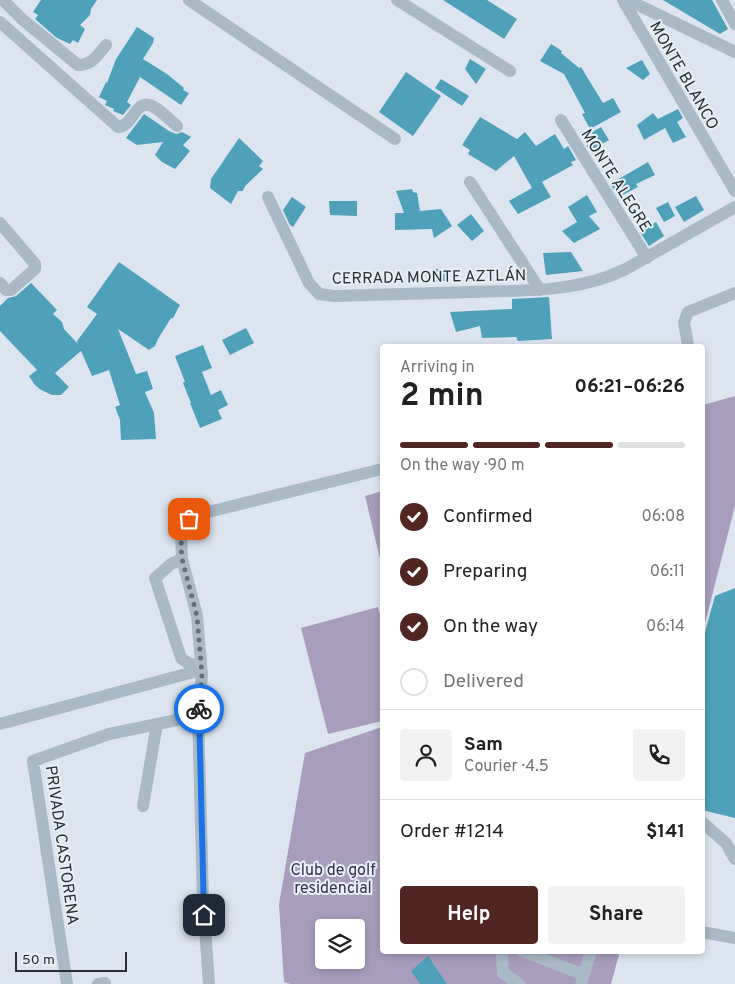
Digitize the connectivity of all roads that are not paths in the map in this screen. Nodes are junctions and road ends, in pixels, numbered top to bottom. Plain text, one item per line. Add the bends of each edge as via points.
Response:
1 (3, 0) edge
2 (189, 0) edge
3 (396, 0) edge
4 (623, 0) edge
5 (628, 0) edge
6 (722, 0) edge
7 (0, 22) edge
8 (735, 24) edge
9 (106, 44) dead end
10 (735, 52) edge
11 (510, 71) dead end
12 (561, 120) dead end
13 (177, 126) dead end
14 (395, 139) dead end
15 (470, 182) dead end
16 (735, 191) edge
17 (268, 197) dead end
18 (735, 207) edge
19 (0, 222) edge
20 (647, 258) junction
21 (0, 283) edge
22 (540, 290) junction
23 (735, 293) edge
24 (688, 344) edge
25 (380, 469) edge
26 (182, 559) junction
27 (200, 668) junction
28 (198, 712) junction
29 (0, 724) edge
30 (157, 724) junction
31 (143, 806) dead end
32 (705, 824) edge
33 (731, 842) edge
34 (735, 859) edge
35 (705, 933) edge
36 (734, 938) edge
37 (502, 954) edge
38 (529, 954) edge
39 (590, 954) edge
40 (582, 979) edge
41 (67, 984) edge
42 (209, 984) edge
43 (519, 984) edge

1 - 9 street via 78,65 94,60
2 - 14 street
3 - 11 street
4 - 16 street, MONTE BLANCO
5 - 10 street
6 - 8 street
7 - 13 street via 118,127 126,125 145,104
12 - 20 street, MONTE ALEGRE
15 - 22 street
17 - 22 street, CERRADA MONTE AZTLÁN via 309,283 319,294
18 - 20 street, CERRADA MONTE AZTLÁN
19 - 21 street via 35,264 35,269 11,290 6,290
20 - 22 street, CERRADA MONTE AZTLÁN via 608,278 585,285
23 - 24 street via 688,312 684,322
25 - 26 street via 189,519 182,526
26 - 27 street via 197,616
26 - 27 street via 155,578 181,658
27 - 28 street
27 - 29 street
28 - 30 street, PRIVADA CASTORENA
28 - 42 street via 203,899
30 - 31 street
30 - 41 street, PRIVADA CASTORENA via 109,734 32,761
32 - 33 street
33 - 34 street
35 - 36 street
37 - 43 street via 503,973
38 - 40 street
39 - 40 street

